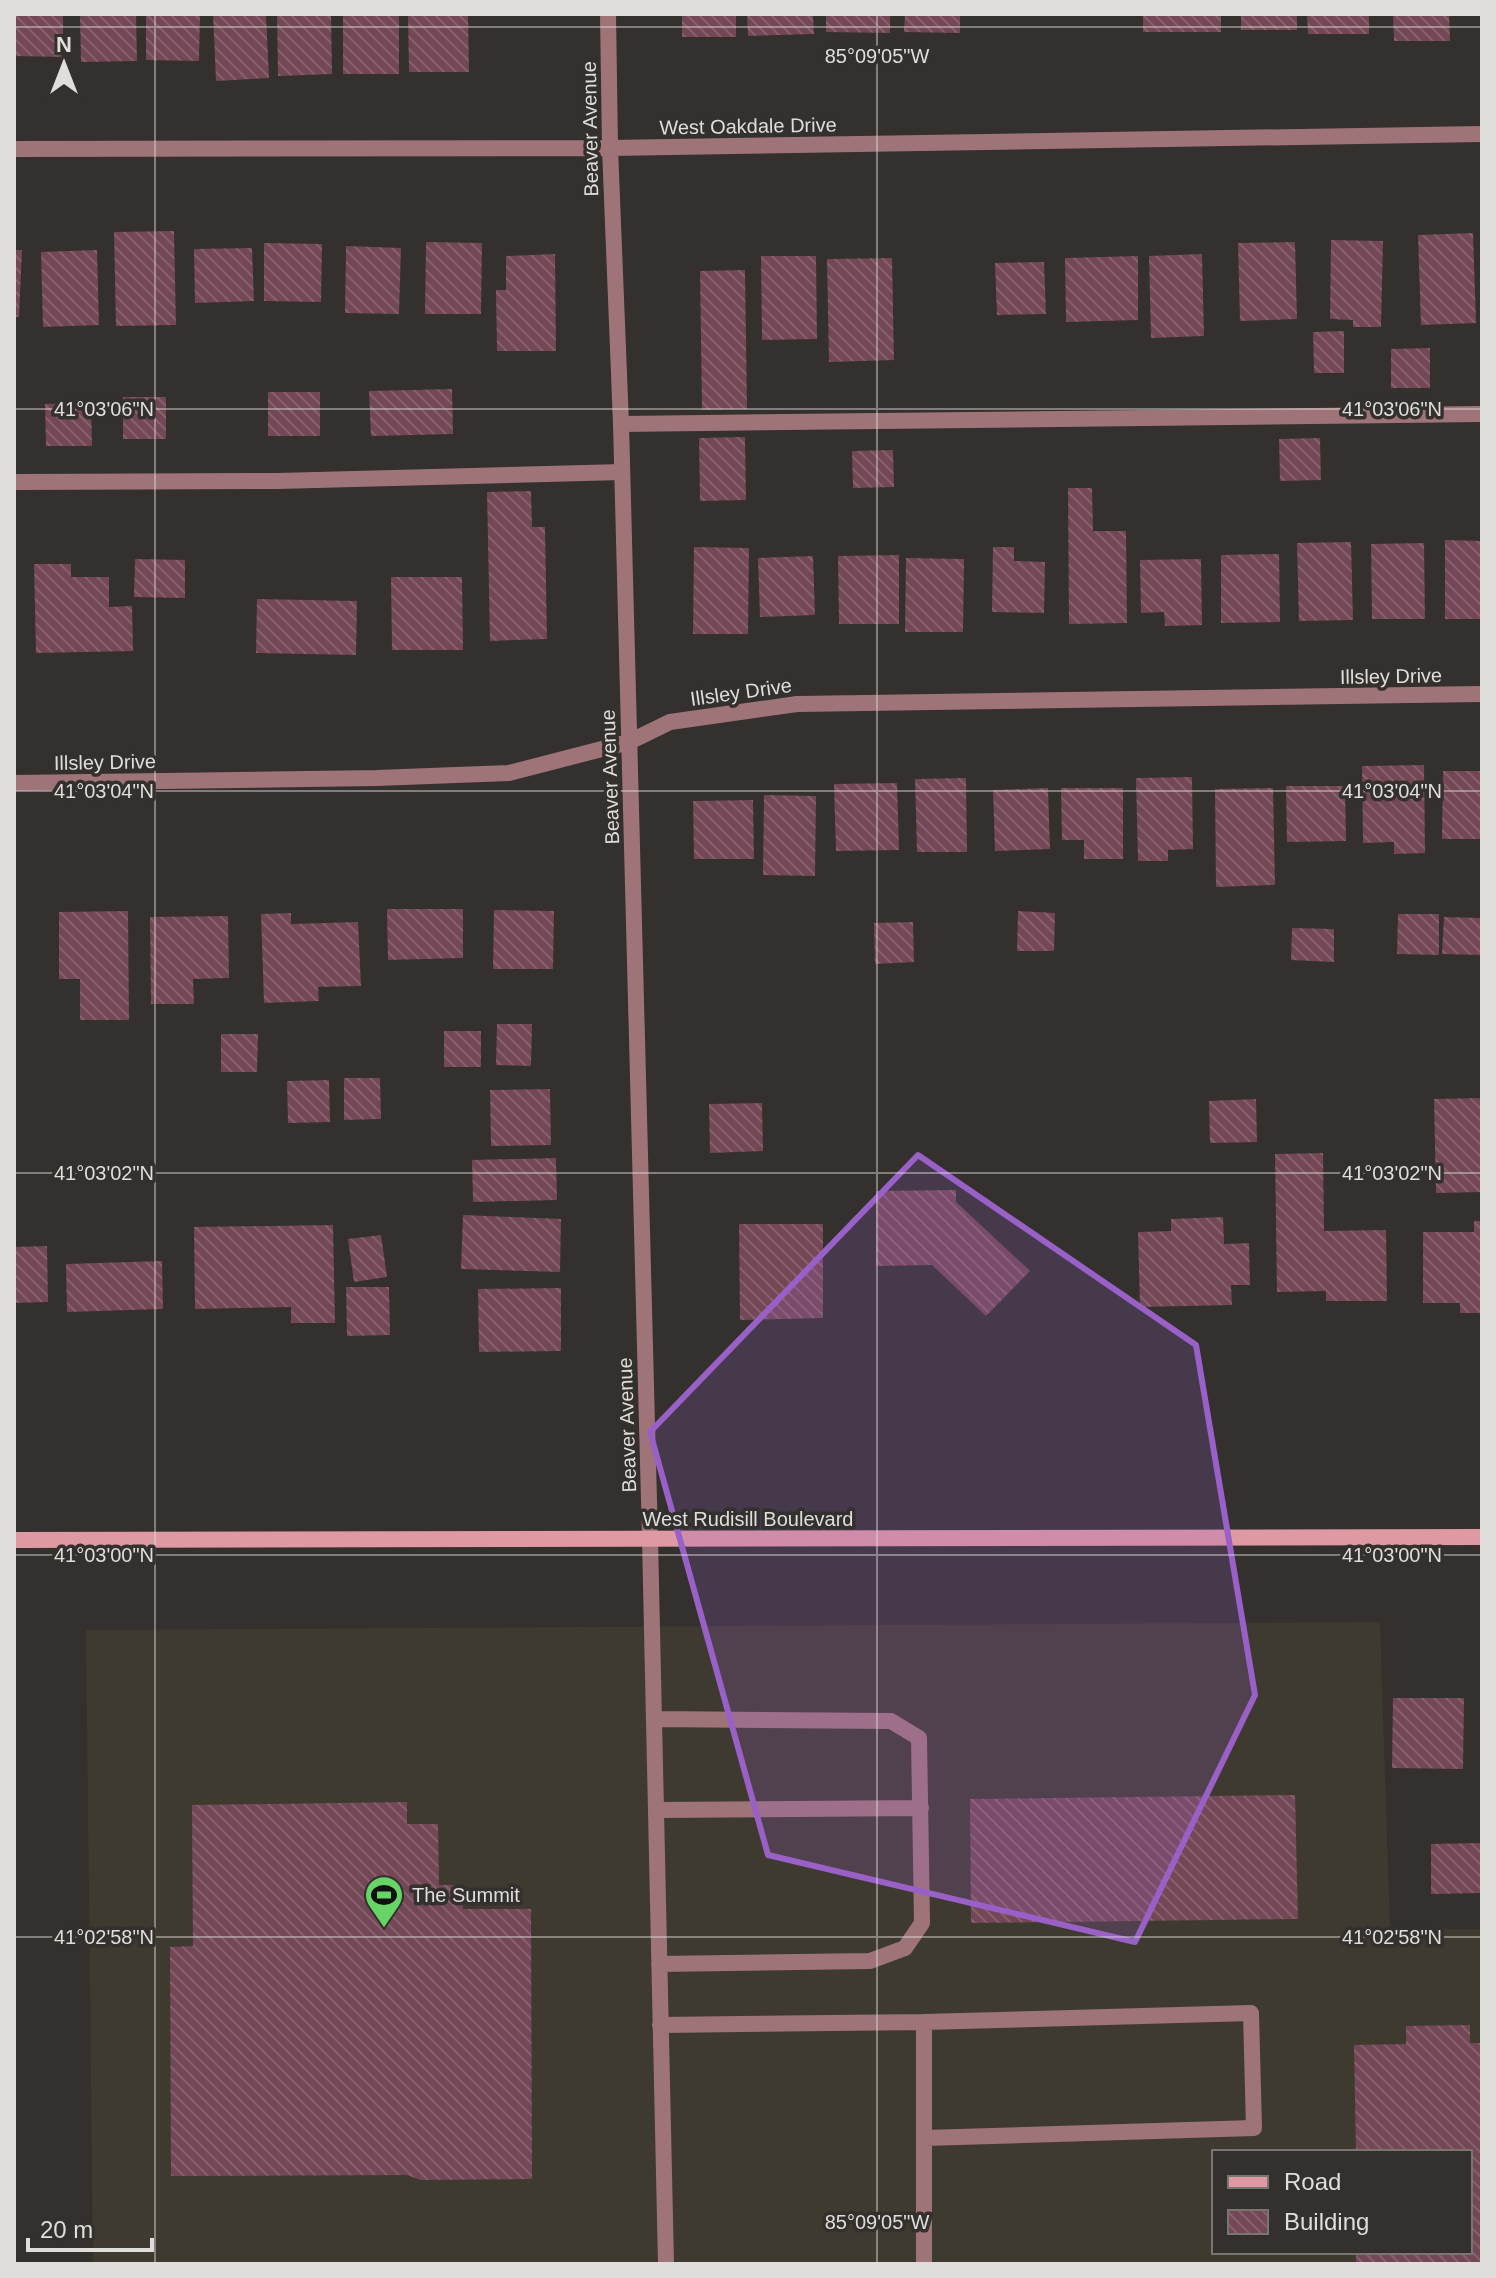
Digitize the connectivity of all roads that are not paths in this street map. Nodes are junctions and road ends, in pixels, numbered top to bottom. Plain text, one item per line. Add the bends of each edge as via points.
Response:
1 (608, 14) edge
2 (1482, 134) edge
3 (610, 148) junction
4 (14, 149) edge
5 (1482, 414) edge
6 (621, 424) junction
7 (622, 472) junction
8 (14, 482) edge
9 (1482, 694) edge
10 (629, 742) junction
11 (14, 783) edge
12 (1482, 1537) edge
13 (650, 1539) junction
14 (14, 1540) edge
15 (656, 1719) junction
16 (921, 1808) junction
17 (657, 1810) junction
18 (659, 1964) junction
19 (924, 2022) junction
20 (660, 2025) junction
21 (924, 2138) junction
22 (666, 2264) edge
23 (924, 2264) edge

1 - 3 street, Beaver Avenue
2 - 3 street, West Oakdale Drive
3 - 4 street, West Oakdale Drive
3 - 6 street, Beaver Avenue
5 - 6 street
6 - 7 street, Beaver Avenue
7 - 8 street
7 - 10 street, Beaver Avenue
9 - 10 street, Illsley Drive via 797,704 670,722
10 - 11 street, Illsley Drive via 509,773
10 - 13 street, Beaver Avenue
12 - 13 street, West Rudisill Boulevard
13 - 14 street, West Rudisill Boulevard
13 - 15 street, Beaver Avenue
15 - 16 street via 891,1721 919,1738
15 - 17 street, Beaver Avenue
16 - 17 street
16 - 18 street via 922,1923 905,1948 870,1961
17 - 18 street, Beaver Avenue
18 - 20 street, Beaver Avenue
19 - 20 street
19 - 21 street
19 - 21 street via 1251,2013 1254,2128
20 - 22 street, Beaver Avenue
21 - 23 street

